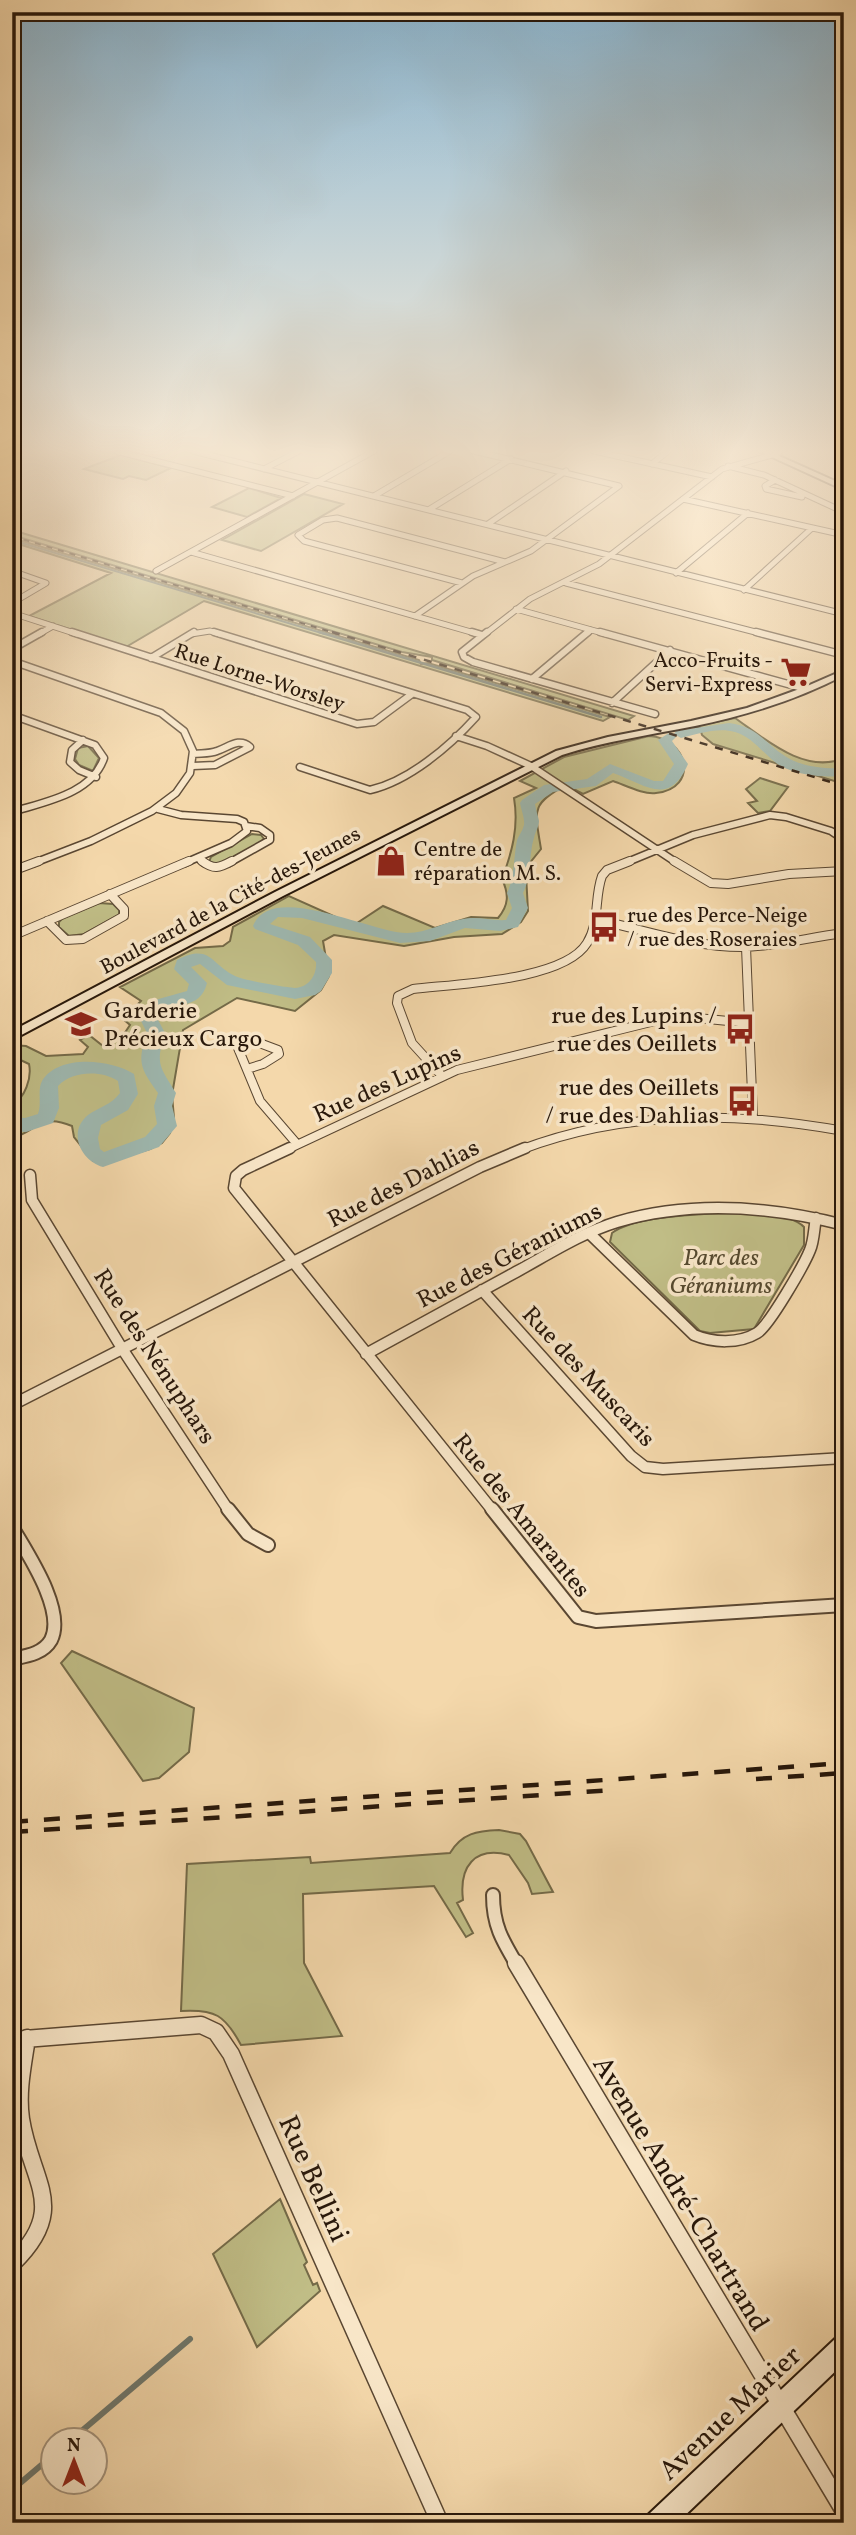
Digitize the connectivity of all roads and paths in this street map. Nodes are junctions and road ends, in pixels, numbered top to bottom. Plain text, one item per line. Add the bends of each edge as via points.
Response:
1 (159, 569) edge
2 (252, 569) edge
3 (410, 569) edge
4 (490, 569) edge
5 (588, 569) edge
6 (661, 569) edge
7 (680, 569) edge
8 (767, 569) edge
9 (12, 571) edge
10 (156, 571) dead end
11 (676, 573) junction
12 (462, 583) junction
13 (566, 583) junction
14 (744, 590) junction
15 (12, 603) edge
16 (516, 609) junction
17 (12, 613) edge
18 (844, 614) edge
19 (415, 616) junction
20 (53, 626) junction
21 (591, 629) junction
22 (482, 635) junction
23 (12, 649) edge
24 (670, 650) junction
25 (844, 655) edge
26 (151, 658) junction
27 (12, 661) edge
28 (844, 672) edge
29 (531, 679) junction
30 (806, 690) junction
31 (412, 694) junction
32 (612, 703) junction
33 (655, 714) dead end
34 (14, 717) edge
35 (456, 736) junction
36 (83, 740) junction
37 (193, 754) junction
38 (526, 764) junction
39 (193, 766) junction
40 (300, 767) dead end
41 (96, 777) junction
42 (158, 808) junction
43 (12, 812) edge
44 (246, 826) junction
45 (844, 845) edge
46 (655, 850) junction
47 (198, 858) junction
48 (12, 871) edge
49 (844, 871) edge
50 (110, 894) junction
51 (598, 920) junction
52 (47, 921) junction
53 (844, 933) edge
54 (12, 936) edge
55 (746, 947) junction
56 (749, 1023) junction
57 (12, 1036) edge
58 (247, 1069) junction
59 (442, 1076) junction
60 (752, 1118) junction
61 (844, 1131) edge
62 (298, 1144) junction
63 (30, 1175) dead end
64 (816, 1217) junction
65 (844, 1225) edge
66 (589, 1233) junction
67 (293, 1263) junction
68 (482, 1290) junction
69 (123, 1350) junction
70 (366, 1354) junction
71 (12, 1405) edge
72 (844, 1458) edge
73 (12, 1527) edge
74 (268, 1545) dead end
75 (844, 1605) edge
76 (12, 1659) edge
77 (493, 1895) dead end
78 (19, 2039) edge
79 (12, 2264) edge
80 (844, 2346) edge
81 (782, 2408) junction
82 (844, 2511) edge
83 (440, 2523) edge
84 (658, 2523) edge

1 - 10 street
2 - 19 street
3 - 12 street
4 - 12 street
5 - 13 street
6 - 11 street
7 - 11 street
8 - 14 street
9 - 15 street via 46,583
11 - 14 street
12 - 19 street
13 - 16 street
13 - 25 street
14 - 18 street
16 - 21 street
16 - 22 street
17 - 20 street, Rue Lorne-Worsley
19 - 22 street
20 - 23 street
20 - 26 street, Rue Lorne-Worsley
21 - 24 street
21 - 29 street
22 - 29 street via 462,656
24 - 30 street
24 - 32 street
26 - 31 street via 191,634 207,631
26 - 31 street, Rue Lorne-Worsley via 360,724 374,722
27 - 37 street via 157,711 184,731
28 - 30 main road, Boulevard de la Cité-des-Jeunes
29 - 32 street
30 - 38 main road, Boulevard de la Cité-des-Jeunes
31 - 35 street via 474,714 476,718
32 - 33 street
34 - 36 street
35 - 38 street
35 - 40 street via 380,789 370,790
36 - 41 street via 104,755
36 - 41 street via 72,750 70,762
37 - 39 street
37 - 39 street via 215,752 237,742 250,747 215,765
38 - 46 street
38 - 57 main road, Boulevard de la Cité-des-Jeunes via 467,800
39 - 42 street via 181,788
41 - 43 street
42 - 44 street via 181,815 237,818
42 - 48 street via 128,825
44 - 47 street via 240,839
44 - 47 street via 264,830 270,840 219,868
45 - 46 street via 828,830 770,814
46 - 49 street via 718,884
46 - 51 street via 603,874
47 - 50 street
50 - 52 street
50 - 52 street via 124,909 124,916 82,939 66,940
51 - 55 street via 702,944
51 - 59 street via 582,950 552,968 413,989 398,996 412,1043
52 - 54 street
53 - 55 street
55 - 56 street
56 - 59 street, Rue des Lupins via 667,1018
56 - 60 street
58 - 58 street via 275,1058 278,1049 243,1042 239,1050
58 - 62 street via 260,1101
59 - 62 street, Rue des Lupins
60 - 61 street, Rue des Dahlias
60 - 67 street, Rue des Dahlias via 689,1115 630,1120 543,1141 480,1167
62 - 67 street, Rue des Lupins via 243,1170 233,1184
63 - 69 street, Rue des Nénuphars via 32,1200
64 - 65 street, Rue des Géraniums
64 - 66 street, Rue des Géraniums via 765,1209 701,1208 641,1216
64 - 66 street via 810,1250 766,1326 760,1334 746,1338 711,1340 694,1335
66 - 68 street, Rue des Géraniums
67 - 69 street, Rue des Dahlias
67 - 70 street, Rue des Amarantes
68 - 70 street, Rue des Géraniums
68 - 72 street, Rue des Muscaris via 645,1467
69 - 71 street, Rue des Dahlias
69 - 74 street, Rue des Nénuphars via 237,1523
70 - 75 street, Rue des Amarantes via 578,1617 596,1621
73 - 76 street via 53,1607 57,1624 38,1653
77 - 81 street, Avenue André-Chartrand via 493,1917 500,1937
78 - 79 street, Rue Bellini via 20,2117 43,2192 45,2215 33,2244
78 - 83 street, Rue Bellini via 201,2025 220,2036
80 - 81 main road, Avenue Marier
81 - 82 street, Avenue André-Chartrand
81 - 84 main road, Avenue Marier

